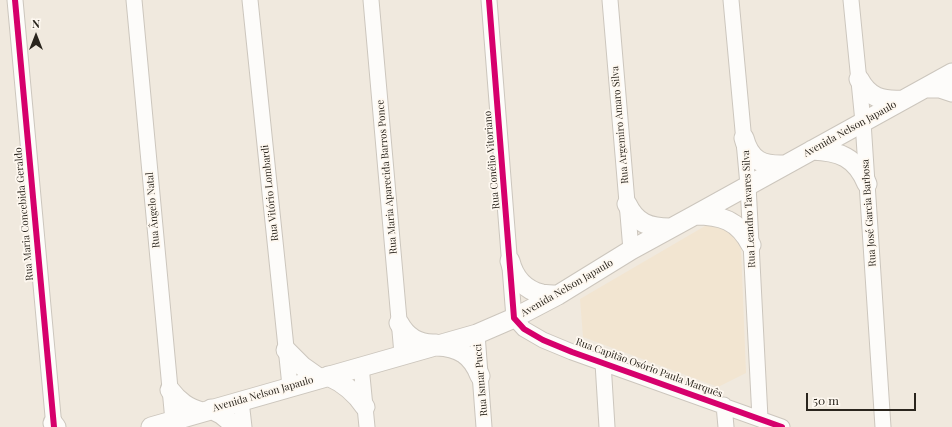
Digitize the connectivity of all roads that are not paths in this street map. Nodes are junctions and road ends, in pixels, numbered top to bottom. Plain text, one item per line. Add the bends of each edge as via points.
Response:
1 (15, 0) edge
2 (134, 0) edge
3 (250, 0) edge
4 (371, 0) edge
5 (489, 0) edge
6 (610, 0) edge
7 (731, 0) edge
8 (851, 0) edge
9 (952, 73) edge
10 (859, 79) junction
11 (925, 88) junction
12 (952, 92) edge
13 (902, 100) junction
14 (863, 122) junction
15 (744, 138) junction
16 (812, 150) junction
17 (784, 165) junction
18 (867, 184) junction
19 (748, 185) junction
20 (627, 204) junction
21 (695, 215) junction
22 (670, 228) junction
23 (751, 245) junction
24 (631, 250) junction
25 (510, 261) junction
26 (558, 295) junction
27 (514, 318) junction
28 (400, 323) junction
29 (477, 334) junction
30 (437, 345) junction
31 (286, 350) junction
32 (402, 354) junction
33 (603, 363) junction
34 (361, 366) junction
35 (480, 376) junction
36 (324, 377) junction
37 (290, 386) junction
38 (170, 390) junction
39 (241, 400) junction
40 (724, 405) junction
41 (365, 407) junction
42 (206, 410) junction
43 (760, 418) junction
44 (173, 421) junction
45 (54, 426) edge
46 (151, 427) edge
47 (237, 427) edge
48 (244, 427) edge
49 (367, 427) edge
50 (484, 427) edge
51 (607, 427) edge
52 (726, 427) edge
53 (782, 427) edge
54 (883, 427) edge

1 - 45 street, Rua Maria Concebida Geraldo
2 - 38 street, Rua Ângelo Natal
3 - 31 street, Rua Vitório Lombardi
4 - 28 street, Rua Maria Aparecida Barros Ponce
5 - 25 street, Rua Conélio Vitoriano
6 - 20 street, Rua Argemiro Amaro Silva
7 - 15 street, Rua Leandro Tavares Silva
8 - 10 street, Rua José Garcia Barbosa
9 - 11 main road, Avenida Nelson Japaulo
10 - 13 main road via 866,90 877,98 889,101
10 - 14 street, Rua José Garcia Barbosa
11 - 12 main road via 940,88
11 - 13 main road, Avenida Nelson Japaulo
13 - 14 main road, Avenida Nelson Japaulo
14 - 16 main road, Avenida Nelson Japaulo
14 - 18 street, Rua José Garcia Barbosa
15 - 17 main road via 749,151 758,161 771,166
15 - 19 street, Rua Leandro Tavares Silva
16 - 17 main road, Avenida Nelson Japaulo
16 - 18 main road via 830,150 846,157 859,168
17 - 19 main road, Avenida Nelson Japaulo
18 - 54 street, Rua José Garcia Barbosa
19 - 21 main road, Avenida Nelson Japaulo
19 - 23 street, Rua Leandro Tavares Silva
20 - 22 main road via 644,224
20 - 24 street, Rua Argemiro Amaro Silva
21 - 22 main road, Avenida Nelson Japaulo
21 - 23 main road via 712,215 728,220 742,230
22 - 24 main road, Avenida Nelson Japaulo
23 - 43 street, Rua Leandro Tavares Silva
24 - 26 main road, Avenida Nelson Japaulo
25 - 26 main road via 516,276 527,288 542,294
25 - 27 street, Rua Conélio Vitoriano
26 - 27 main road, Avenida Nelson Japaulo
27 - 29 main road, Avenida Nelson Japaulo
27 - 33 street, Rua Capitão Osório Paula Marquês via 524,329 543,340
28 - 30 main road via 406,333 416,341
28 - 32 street, Rua Maria Aparecida Barros Ponce
29 - 30 main road, Avenida Nelson Japaulo
29 - 35 street, Rua Ismar Pucci
30 - 32 main road, Avenida Nelson Japaulo
30 - 35 main road via 449,346 463,352 474,363
31 - 36 main road via 302,366
31 - 37 street, Rua Vitório Lombardi
32 - 34 main road, Avenida Nelson Japaulo
33 - 40 street, Rua Capitão Osório Paula Marquês
33 - 51 street
34 - 36 main road, Avenida Nelson Japaulo
34 - 41 street
35 - 50 street, Rua Ismar Pucci
36 - 37 main road, Avenida Nelson Japaulo
36 - 41 main road via 339,381 349,388
37 - 39 main road, Avenida Nelson Japaulo
38 - 42 main road via 176,398 192,409
38 - 44 street, Rua Ângelo Natal
39 - 42 main road, Avenida Nelson Japaulo
39 - 48 street
40 - 43 street, Rua Capitão Osório Paula Marquês
40 - 52 street
41 - 49 street
42 - 44 main road, Avenida Nelson Japaulo
42 - 47 main road via 221,414
43 - 53 street, Rua Capitão Osório Paula Marquês
44 - 46 main road, Avenida Nelson Japaulo

